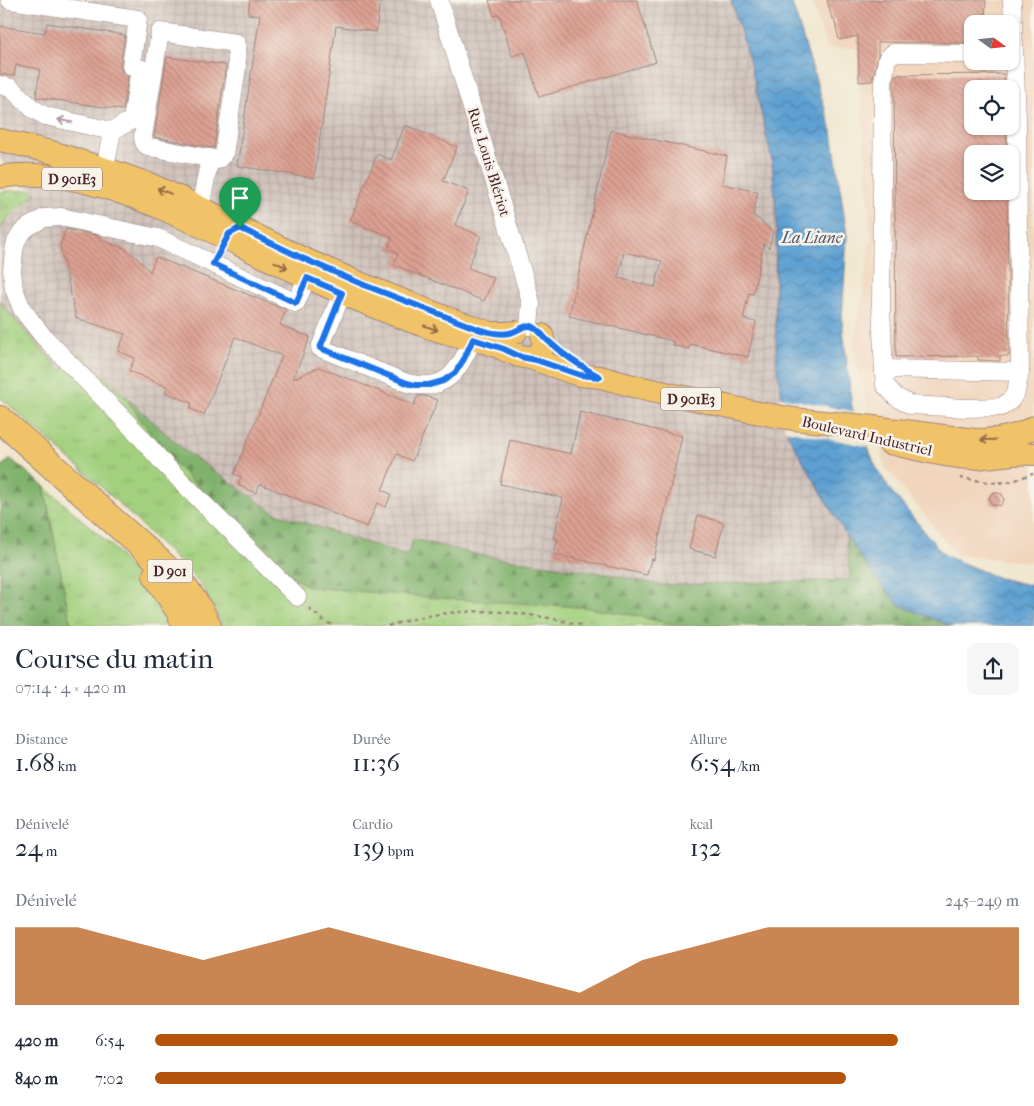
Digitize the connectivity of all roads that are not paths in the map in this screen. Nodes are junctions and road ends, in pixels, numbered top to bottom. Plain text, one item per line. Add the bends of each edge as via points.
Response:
1 (10, 0) edge
2 (439, 0) edge
3 (1012, 0) edge
4 (1012, 15) edge
5 (964, 54) edge
6 (1013, 70) edge
7 (0, 85) edge
8 (112, 131) junction
9 (0, 140) edge
10 (210, 158) junction
11 (0, 163) edge
12 (102, 168) junction
13 (0, 177) edge
14 (200, 208) junction
15 (233, 233) junction
16 (1026, 235) edge
17 (213, 264) junction
18 (307, 278) junction
19 (350, 288) junction
20 (529, 331) junction
21 (473, 339) junction
22 (524, 357) junction
23 (884, 369) junction
24 (1020, 372) junction
25 (600, 377) junction
26 (0, 419) edge
27 (0, 423) edge
28 (1034, 427) edge
29 (874, 433) junction
30 (25, 441) junction
31 (1034, 454) edge
32 (120, 527) junction
33 (297, 597) road end
34 (186, 626) edge
35 (208, 626) edge

1 - 8 street via 138,18 131,66 140,68 132,120
2 - 20 street, Rue Louis Blériot via 528,291 531,304
3 - 4 street
5 - 23 street via 892,53 887,59 882,81 881,306
6 - 16 street
8 -> 7 street via 46,116 10,88
8 - 12 street
9 - 12 main road, D 901E3
10 - 10 street via 218,160 224,154 237,68 236,43 160,32 143,142 150,147
10 - 14 street
11 - 12 main road, D 901E3 via 44,160
14 -> 12 main road, D 901E3 via 149,184
13 - 15 main road, D 901E3 via 39,175 88,183
14 - 15 main road, D 901E3
15 - 17 street
15 -> 18 main road, D 901E3
15 - 19 main road, D 901E3 via 302,258
16 - 24 street via 1019,273
17 - 18 street via 296,303
17 - 33 street via 158,238 61,217 36,222 20,234 12,260 18,299 44,336 165,465
18 - 19 main road, D 901E3
19 - 20 main road, D 901E3 via 478,329 496,333
19 -> 21 main road, D 901E3 via 415,323
19 - 21 street via 320,348 407,383 429,385 449,377 460,366
20 - 22 main road via 544,344 536,356
20 - 25 main road
21 - 22 main road, D 901E3
22 - 25 main road, D 901E3 via 580,375
23 - 24 street
23 - 24 street via 885,385 896,397 911,405 964,408 1001,407 1016,392
25 - 29 main road, Boulevard Industriel / D 901E3 via 687,398
26 - 30 highway, D 901
27 - 30 highway, D 901
28 -> 29 main road, Boulevard Industriel / D 901E3 via 1008,438 983,440
29 - 31 main road, Boulevard Industriel / D 901E3 via 934,452 968,458
30 - 32 highway, D 901
32 - 34 highway, D 901 via 147,561
32 - 35 highway, D 901 via 175,576 195,601

